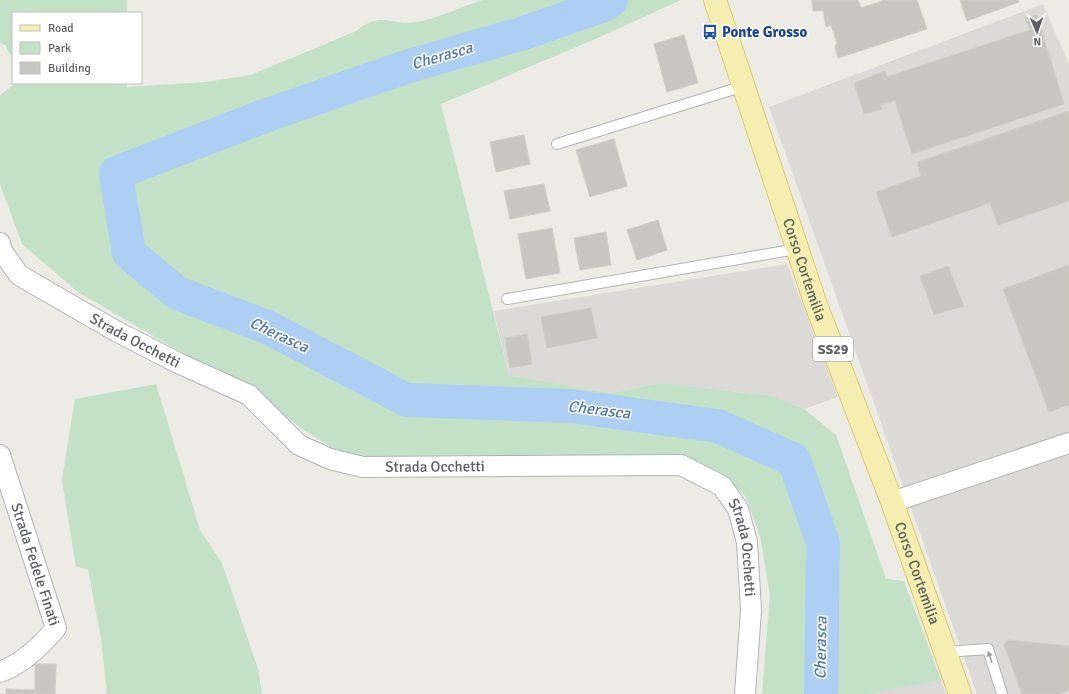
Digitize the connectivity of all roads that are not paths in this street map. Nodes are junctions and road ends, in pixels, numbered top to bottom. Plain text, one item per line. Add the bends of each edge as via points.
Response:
1 (715, 0) edge
2 (744, 86) junction
3 (558, 144) dead end
4 (0, 243) edge
5 (797, 249) junction
6 (507, 299) dead end
7 (1069, 443) edge
8 (0, 455) edge
9 (892, 502) junction
10 (944, 652) junction
11 (0, 672) edge
12 (745, 694) edge
13 (960, 694) edge
14 (1002, 694) edge

1 - 2 main road, Corso Cortemilia / SS29
2 - 3 lane
2 - 5 main road, Corso Cortemilia / SS29
4 - 12 street, Strada Occhetti via 2,251 19,275 114,330 249,395 299,445 330,459 363,467 681,464 722,486 738,509 747,542 751,610
5 - 6 lane
5 - 9 main road, Corso Cortemilia / SS29
7 - 9 street
8 - 11 street, Strada Fedele Finati via 56,628 42,644 10,669
9 - 10 main road, Corso Cortemilia / SS29
10 - 13 main road, Corso Cortemilia / SS29
14 -> 10 lane via 988,649

